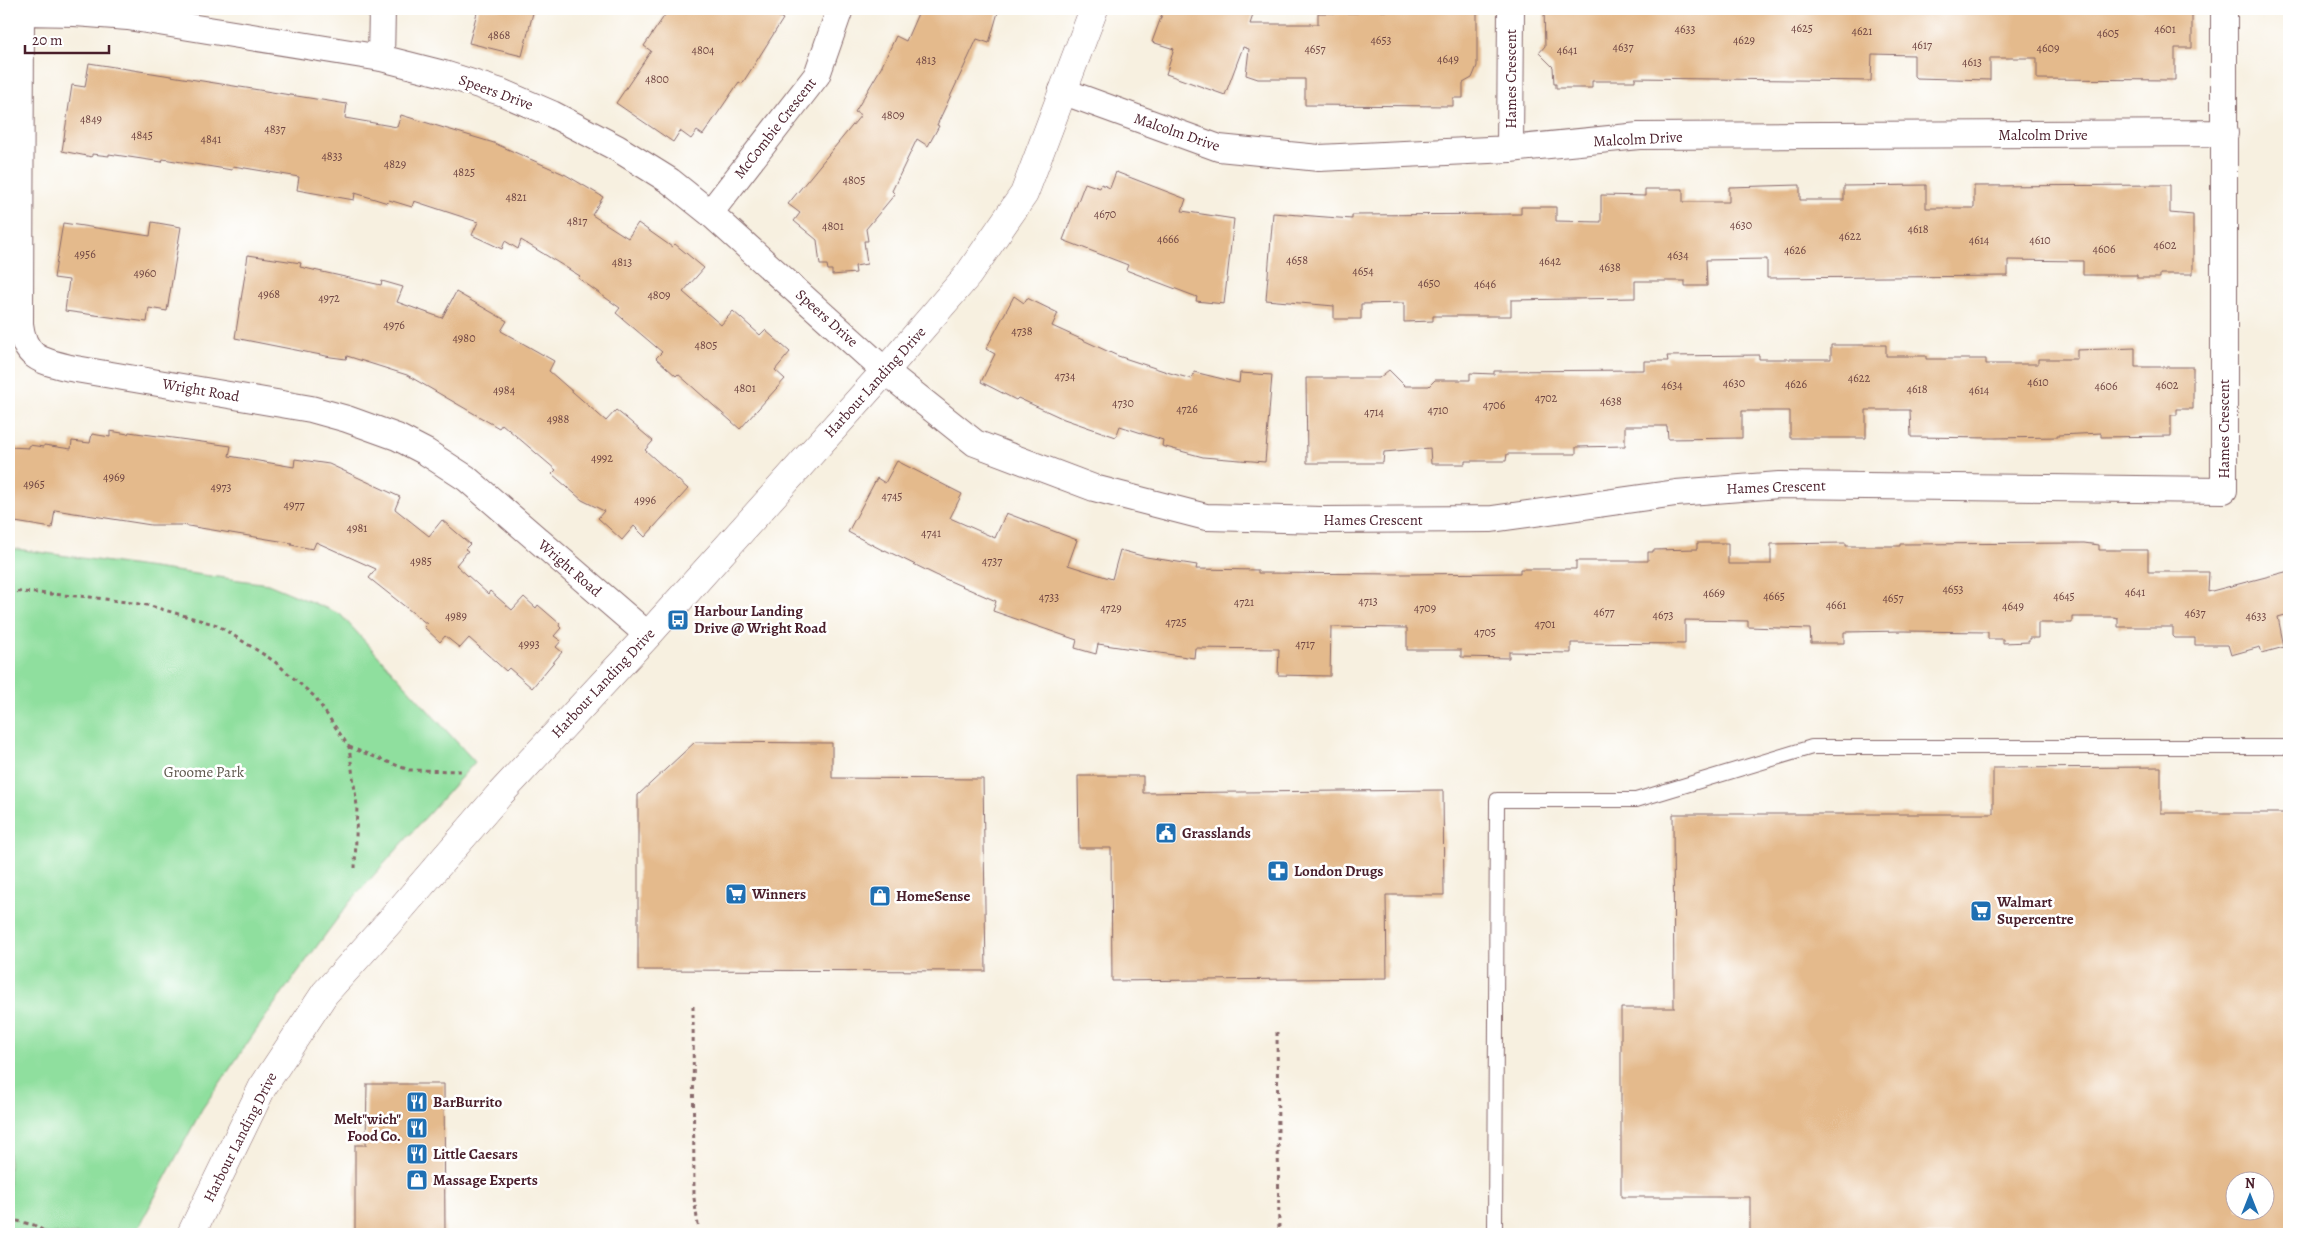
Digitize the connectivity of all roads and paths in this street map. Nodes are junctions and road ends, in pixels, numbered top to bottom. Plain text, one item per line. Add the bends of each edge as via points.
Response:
1 (382, 9) edge
2 (840, 9) edge
3 (1094, 9) edge
4 (1511, 9) edge
5 (2224, 9) edge
6 (21, 11) edge
7 (381, 58) junction
8 (1062, 91) junction
9 (2225, 133) junction
10 (1510, 149) junction
11 (710, 213) junction
12 (885, 371) junction
13 (9, 591) edge
14 (648, 635) junction
15 (349, 747) junction
16 (2289, 747) edge
17 (462, 771) dead end
18 (355, 868) dead end
19 (693, 1006) dead end
20 (1277, 1032) dead end
21 (9, 1219) edge
22 (698, 1225) dead end
23 (49, 1234) edge
24 (191, 1234) edge
25 (1279, 1234) edge
26 (1495, 1234) edge

1 - 7 street
2 - 11 street, McCombie Crescent via 817,75
3 - 8 street, Harbour Landing Drive
4 - 10 street, Hames Crescent
5 - 9 street, Hames Crescent
6 - 7 street, Speers Drive via 128,17
6 - 14 street, Wright Road via 20,324 21,337 32,354 43,362 70,368 311,409 397,437 466,478
7 - 11 street, Speers Drive via 500,92 552,114 617,148 670,181
8 - 10 street, Malcolm Drive via 1219,148 1319,158
8 - 12 street, Harbour Landing Drive via 1024,194 968,276
9 - 10 street, Malcolm Drive via 1639,136
9 - 12 street, Hames Crescent via 2224,490 1779,485 1676,493 1492,519 1206,517 1094,488 975,443
11 - 12 street, Speers Drive
12 - 14 street, Harbour Landing Drive
13 - 15 path via 147,605 217,625 274,661 315,697
14 - 24 street, Harbour Landing Drive via 500,794 325,993 262,1088
15 - 17 path via 409,770
15 - 18 path via 357,806
16 - 26 lane via 1812,747 1636,800 1497,800
19 - 22 path via 694,1198
20 - 25 path
21 - 23 path via 34,1225

